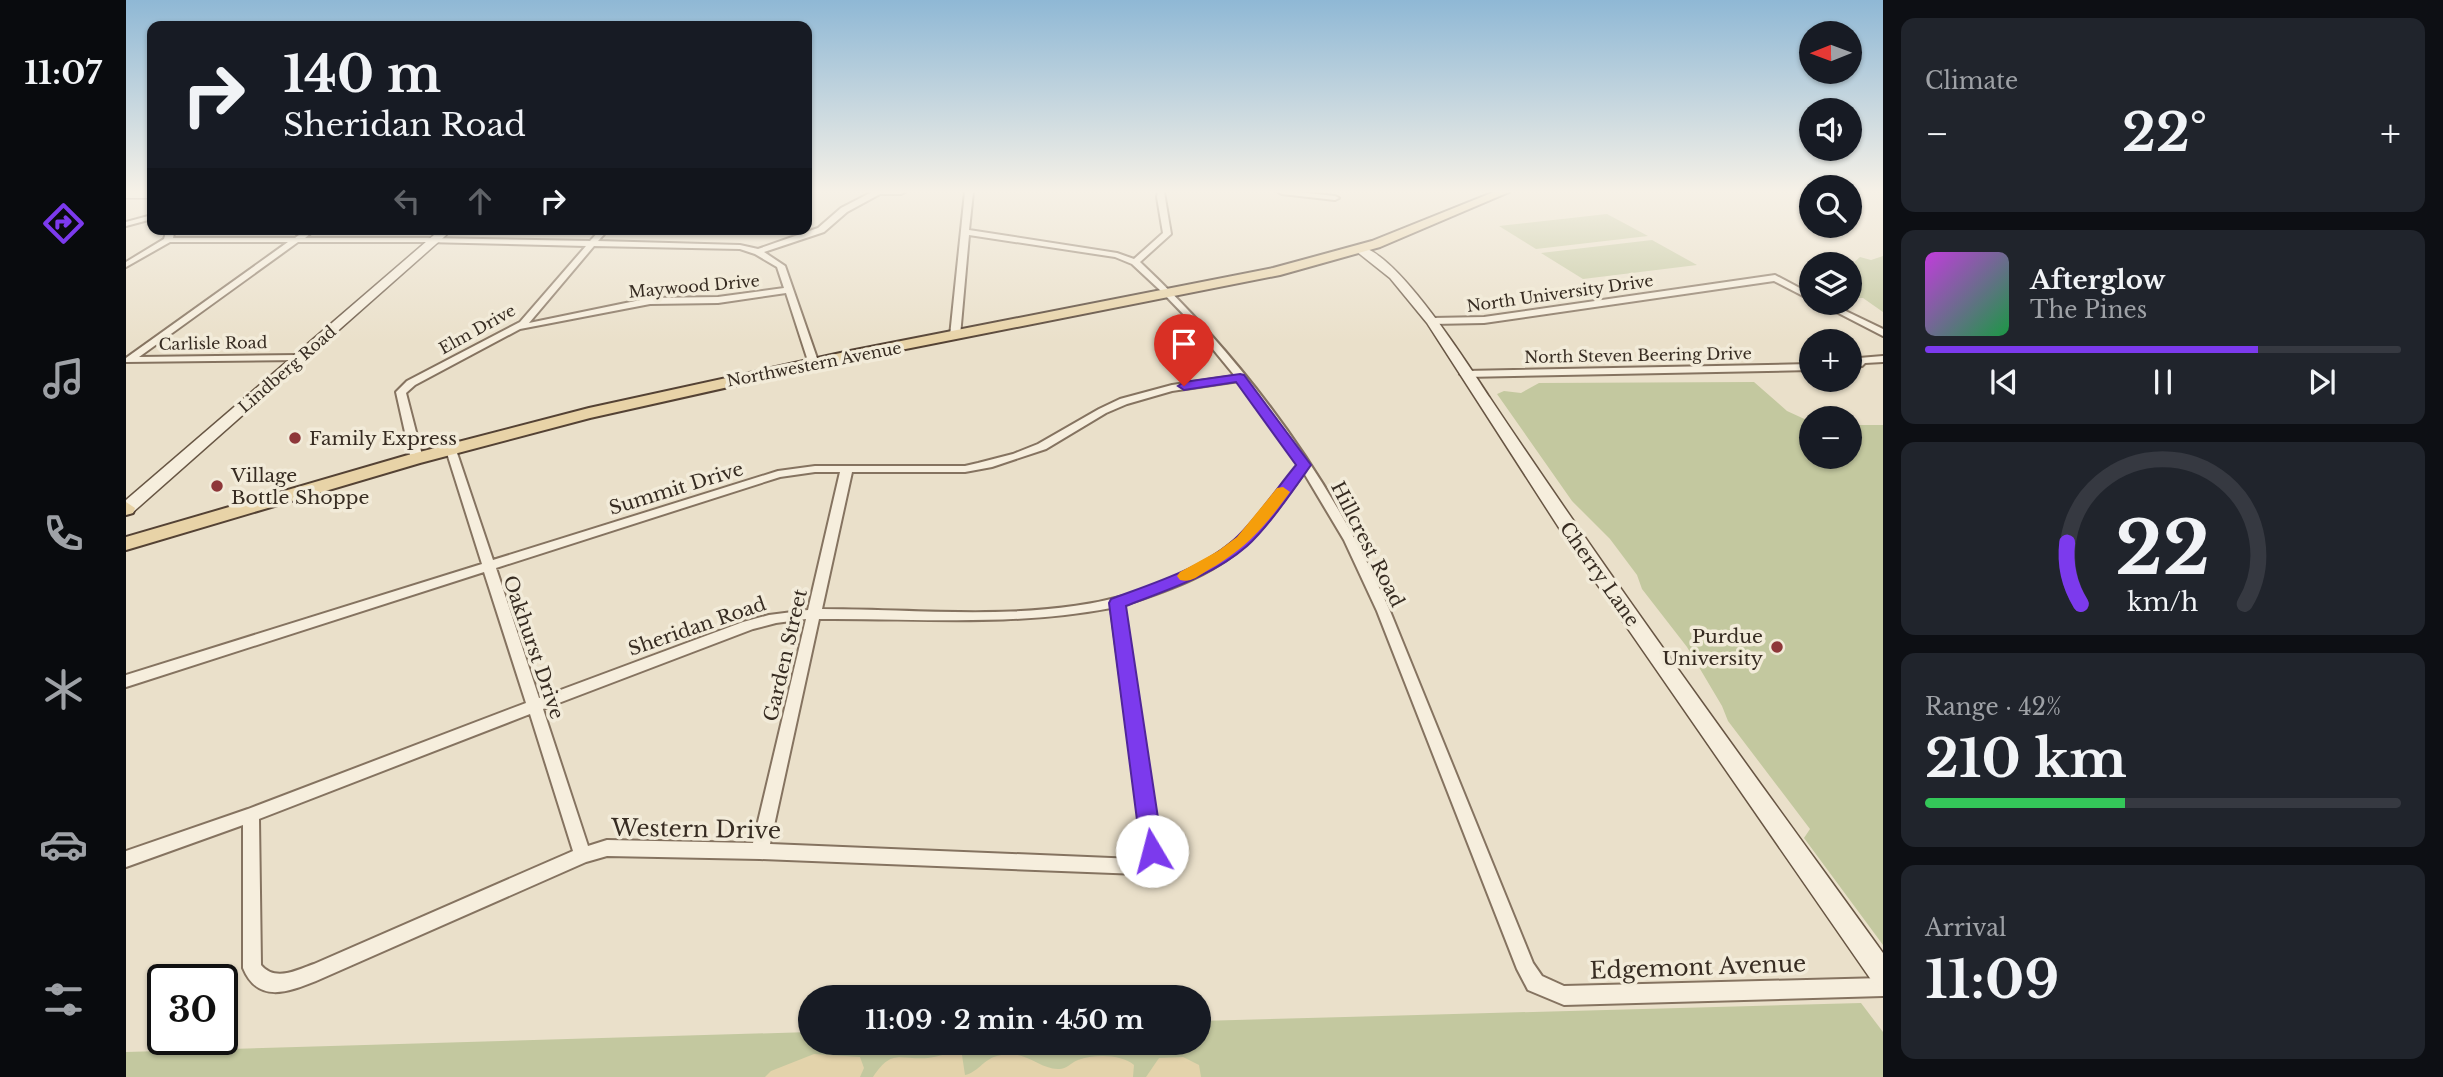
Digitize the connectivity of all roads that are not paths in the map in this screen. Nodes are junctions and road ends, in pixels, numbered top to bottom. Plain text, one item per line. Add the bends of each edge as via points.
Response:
1 (164, 242) edge
2 (294, 242) edge
3 (432, 242) edge
4 (555, 242) edge
5 (786, 242) edge
6 (964, 242) edge
7 (1033, 242) edge
8 (1158, 242) edge
9 (1377, 242) edge
10 (594, 243) junction
11 (1360, 249) junction
12 (758, 252) junction
13 (1135, 262) junction
14 (126, 265) edge
15 (790, 290) junction
16 (1799, 291) edge
17 (1170, 293) junction
18 (1847, 315) edge
19 (1432, 321) junction
20 (519, 327) junction
21 (1883, 333) edge
22 (955, 336) junction
23 (300, 358) junction
24 (1883, 359) edge
25 (128, 360) edge
26 (1862, 360) edge
27 (814, 364) junction
28 (1799, 367) edge
29 (1465, 374) junction
30 (1240, 378) junction
31 (451, 450) junction
32 (417, 459) junction
33 (1304, 465) junction
34 (847, 468) junction
35 (126, 509) edge
36 (126, 535) edge
37 (152, 537) junction
38 (126, 544) edge
39 (487, 566) junction
40 (1117, 603) junction
41 (815, 614) junction
42 (126, 681) edge
43 (535, 706) junction
44 (251, 815) junction
45 (760, 851) junction
46 (583, 855) junction
47 (126, 859) edge
48 (1526, 969) joint
49 (1883, 975) edge
50 (1883, 986) edge

1 - 14 street
2 - 25 street
3 - 23 street, Lindberg Road
4 - 10 street
5 - 12 street
6 - 22 street
7 - 13 street
8 - 13 street
9 - 11 main road, Northwestern Avenue
10 - 12 street via 717,245
10 - 20 street, Elm Drive
11 - 17 main road, Northwestern Avenue
11 - 19 street, Cherry Lane via 1394,275
12 - 15 street via 781,266
13 - 17 street, Hillcrest Road
15 - 20 street, Maywood Drive via 718,300 650,301
15 - 27 street
16 - 19 street, North University Drive via 1775,278 1484,320
17 - 22 main road, Northwestern Avenue
17 - 30 street, Hillcrest Road
18 - 21 street
19 - 29 street, Cherry Lane
20 - 32 street, Elm Drive via 401,392
22 - 27 main road, Northwestern Avenue
23 - 25 street, Carlisle Road
23 - 35 street, Lindberg Road
24 - 26 street
27 - 31 main road, Northwestern Avenue via 586,414
28 - 29 street, North Steven Beering Drive
29 - 49 street, Cherry Lane via 1578,544
30 - 33 street, Hillcrest Road
30 - 34 street, Summit Drive via 1156,392 1110,407 1049,443 1008,460 965,469
31 - 32 main road, Northwestern Avenue
31 - 39 street, Oakhurst Drive
32 - 37 main road, Northwestern Avenue
33 - 40 street, Sheridan Road via 1243,541 1175,581
33 - 48 street, Hillcrest Road via 1361,564
34 - 39 street, Summit Drive via 778,474
34 - 41 street, Garden Street
36 - 37 main road
37 - 38 main road, Northwestern Avenue
39 - 42 street, Summit Drive
39 - 43 street, Oakhurst Drive
40 - 41 street, Sheridan Road via 1024,615
40 - 45 street, Western Drive via 1152,851 1139,866
41 - 43 street, Sheridan Road via 751,624
41 - 45 street, Garden Street
43 - 44 street, Sheridan Road
43 - 46 street, Oakhurst Drive
44 - 46 street, Western Drive via 252,968 257,978 270,984 285,984 316,972
44 - 47 street, Sheridan Road
45 - 46 street, Western Drive via 607,848
48 - 50 street, Edgemont Avenue via 1535,983 1564,996

